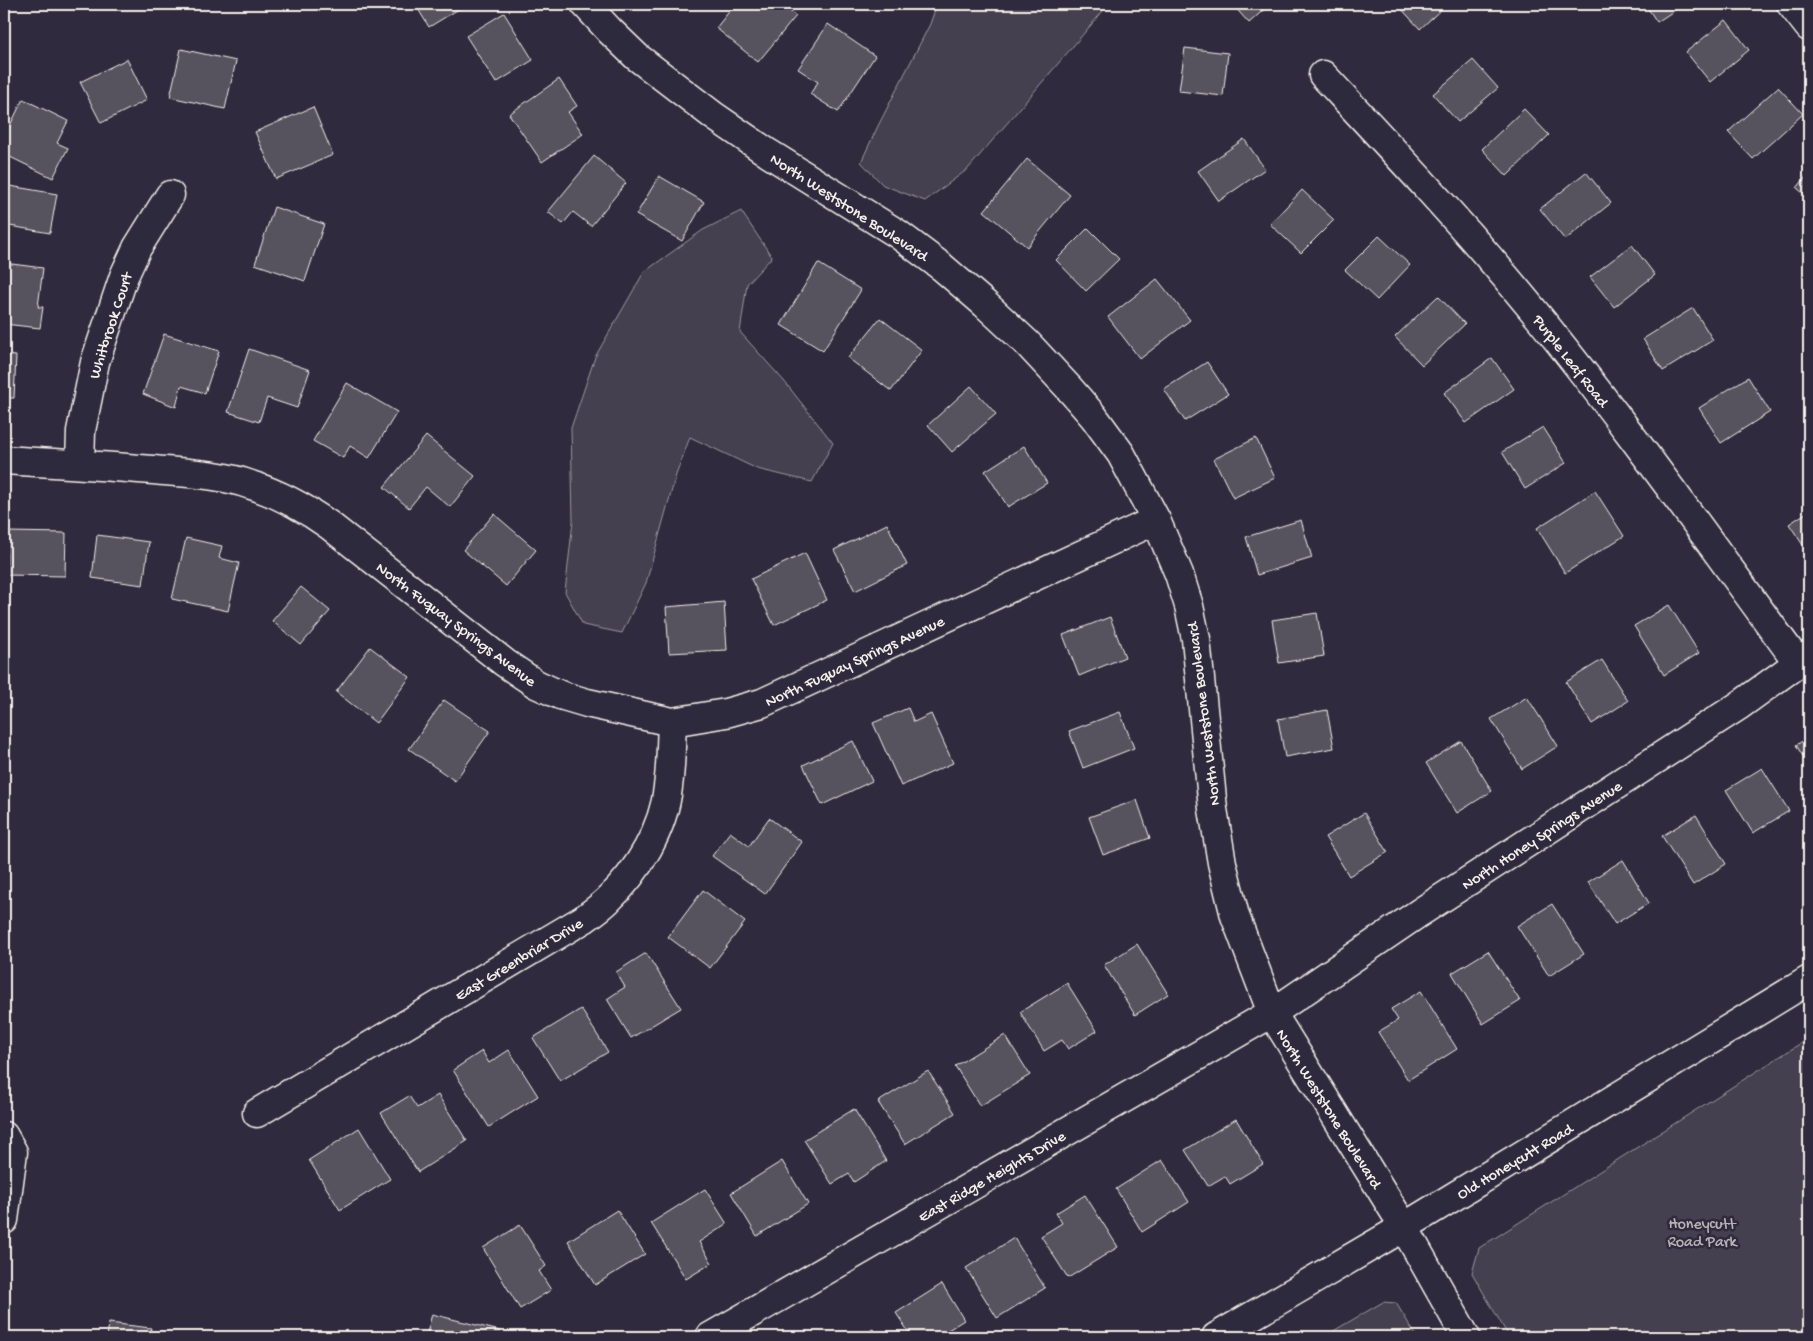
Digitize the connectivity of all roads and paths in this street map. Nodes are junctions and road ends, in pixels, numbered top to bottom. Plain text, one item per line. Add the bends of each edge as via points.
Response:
1 (585, 4) edge
2 (1791, 4) edge
3 (1809, 27) edge
4 (1323, 75) dead end
5 (170, 195) dead end
6 (4, 460) edge
7 (80, 464) junction
8 (1156, 520) junction
9 (1804, 659) edge
10 (672, 722) junction
11 (1809, 980) edge
12 (1272, 1013) junction
13 (257, 1113) dead end
14 (9, 1144) edge
15 (4, 1220) edge
16 (1404, 1227) junction
17 (710, 1337) edge
18 (1216, 1337) edge
19 (1466, 1337) edge

1 - 8 street, North Weststone Boulevard via 637,58 768,152 898,234 985,304 1094,417 1120,454
2 - 3 street
4 - 9 street, Purple Leaf Road via 1524,299
5 - 7 street, Whitbrook Court via 137,248 100,345 87,394
6 - 7 street, North Fuquay Springs Avenue
7 - 10 street, North Fuquay Springs Avenue via 219,478 250,484 300,505 505,664 536,684 587,703
8 - 10 street, North Fuquay Springs Avenue via 762,703 726,714
8 - 12 street, North Weststone Boulevard via 1179,574 1196,639 1222,864 1235,916
9 - 12 street, North Honey Springs Avenue
10 - 13 street, East Greenbriar Drive via 668,788 663,812 651,842 608,901 584,919
11 - 16 street, Old Honeycutt Road
12 - 16 street, North Weststone Boulevard
12 - 17 street, East Ridge Heights Drive
14 - 15 street
16 - 18 street, Old Honeycutt Road
16 - 19 street, North Weststone Boulevard

